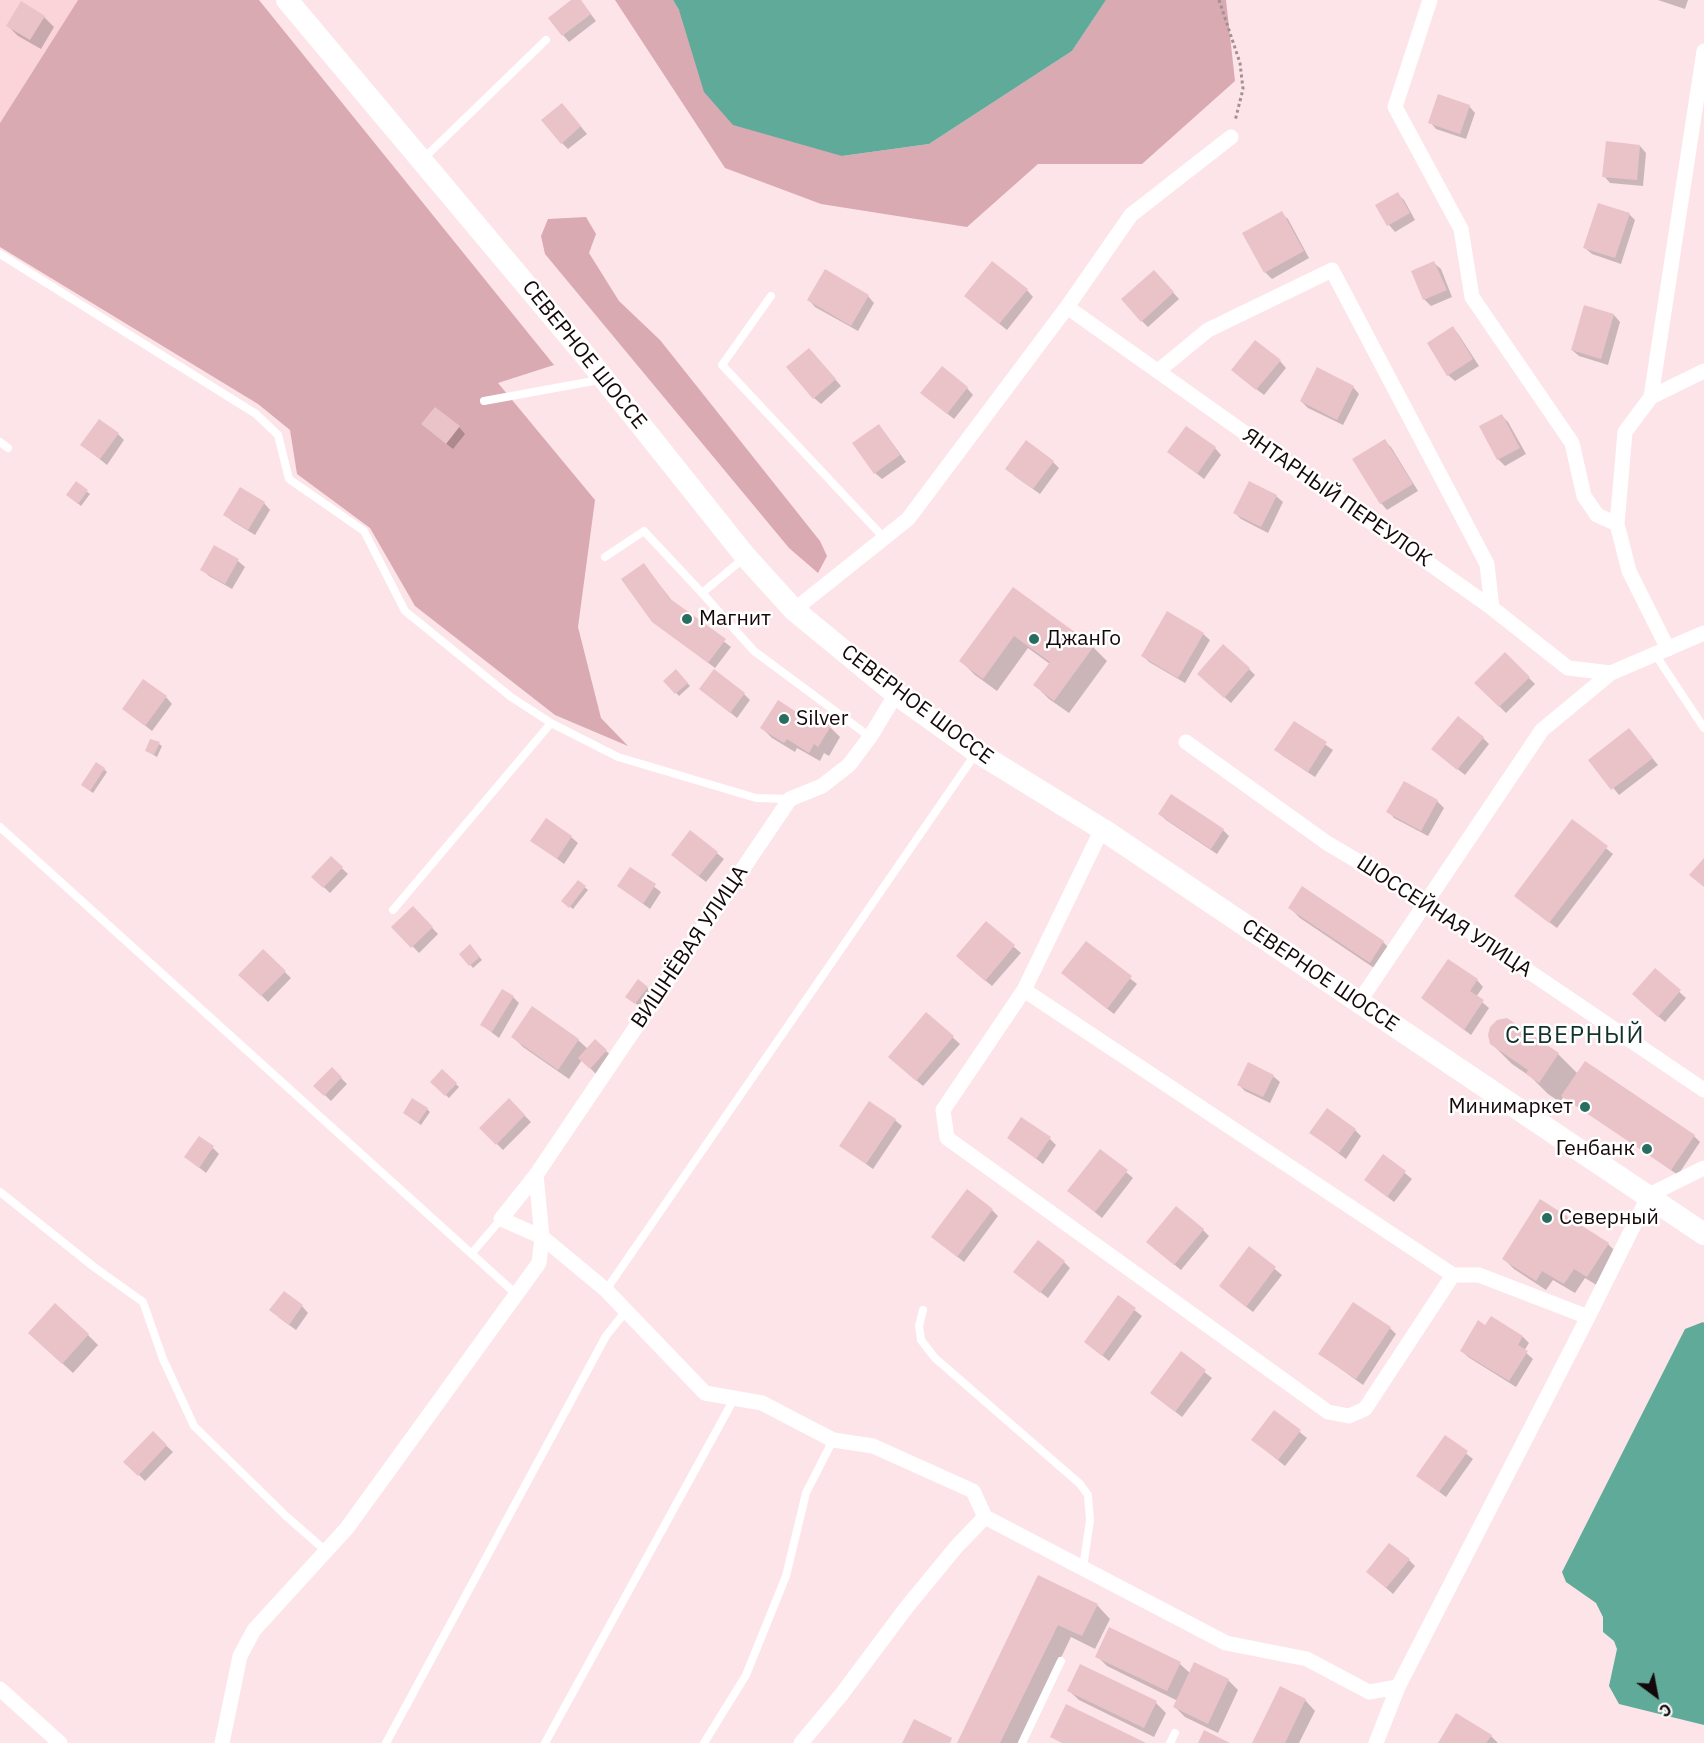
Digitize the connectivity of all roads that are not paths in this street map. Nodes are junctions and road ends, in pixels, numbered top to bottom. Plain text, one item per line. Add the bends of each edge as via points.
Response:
1 (287, 0) edge
2 (1430, 0) edge
3 (546, 40) dead end
4 (1704, 51) edge
5 (1231, 137) road end
6 (422, 160) junction
7 (0, 254) edge
8 (771, 296) dead end
9 (1067, 307) junction
10 (1704, 370) edge
11 (1158, 371) junction
12 (604, 379) junction
13 (1651, 397) junction
14 (484, 401) dead end
15 (0, 442) edge
16 (8, 448) dead end
17 (1617, 524) junction
18 (885, 539) junction
19 (605, 557) dead end
20 (746, 557) junction
21 (702, 593) junction
22 (1492, 608) junction
23 (794, 610) junction
24 (1704, 633) edge
25 (1661, 652) junction
26 (1611, 673) junction
27 (896, 694) junction
28 (551, 723) junction
29 (1704, 728) edge
30 (870, 737) junction
31 (1186, 742) dead end
32 (977, 752) junction
33 (790, 799) junction
34 (0, 827) edge
35 (1102, 829) junction
36 (1425, 901) junction
37 (393, 910) dead end
38 (1024, 990) junction
39 (1359, 1002) junction
40 (1704, 1090) edge
41 (1704, 1168) edge
42 (536, 1175) junction
43 (0, 1192) edge
44 (1649, 1196) junction
45 (501, 1219) junction
46 (1704, 1234) edge
47 (542, 1237) junction
48 (472, 1253) junction
49 (1453, 1275) junction
50 (606, 1290) junction
51 (516, 1294) junction
52 (923, 1310) dead end
53 (626, 1311) junction
54 (1588, 1317) junction
55 (734, 1399) junction
56 (833, 1440) junction
57 (985, 1517) junction
58 (327, 1552) junction
59 (1083, 1568) junction
60 (1061, 1661) dead end
61 (1398, 1687) junction
62 (0, 1689) edge
63 (1175, 1733) dead end
64 (60, 1743) edge
65 (222, 1743) edge
66 (387, 1743) edge
67 (545, 1743) edge
68 (704, 1743) edge
69 (801, 1743) edge
70 (1022, 1743) edge
71 (1170, 1743) edge
72 (1376, 1743) edge

1 - 6 main road, СЕВЕРНОЕ ШОССЕ
2 - 17 street via 1395,107 1461,229 1472,297 1572,443 1584,496 1597,515
3 - 6 lane
4 - 13 street
5 - 9 street via 1131,215
6 - 12 main road, СЕВЕРНОЕ ШОССЕ
7 - 28 lane via 256,414 278,435 289,479 364,531 405,611 511,697
8 - 18 lane via 722,365
9 - 11 street, ЯНТАРНЫЙ ПЕРЕУЛОК
9 - 18 street via 908,519
10 - 13 street
11 - 22 street, ЯНТАРНЫЙ ПЕРЕУЛОК
11 - 22 street via 1209,330 1332,270 1487,564
12 - 14 lane
12 - 20 main road, СЕВЕРНОЕ ШОССЕ
13 - 17 street via 1624,432
15 - 16 lane
17 - 25 street via 1629,571
18 - 23 street
19 - 21 lane via 644,531
20 - 21 lane
20 - 23 main road, СЕВЕРНОЕ ШОССЕ
21 - 30 lane via 754,651
22 - 26 street, ЯНТАРНЫЙ ПЕРЕУЛОК via 1568,668
23 - 27 main road, СЕВЕРНОЕ ШОССЕ
24 - 25 street
25 - 26 street
25 - 29 lane
26 - 36 street via 1542,730
27 - 30 street
27 - 32 main road, СЕВЕРНОЕ ШОССЕ
28 - 33 lane via 618,757 756,798
28 - 37 lane
30 - 33 street via 849,765 822,786
31 - 36 street, ШОССЕЙНАЯ УЛИЦА via 1327,843
32 - 35 main road, СЕВЕРНОЕ ШОССЕ
32 - 50 lane
33 - 42 street, ВИШНЁВАЯ УЛИЦА
34 - 48 lane
35 - 38 street
35 - 39 main road, СЕВЕРНОЕ ШОССЕ
36 - 39 street
36 - 40 street, ШОССЕЙНАЯ УЛИЦА
38 - 49 street
38 - 49 street via 943,1110 947,1138 1328,1412 1349,1416 1365,1409
39 - 44 main road, СЕВЕРНОЕ ШОССЕ
41 - 44 street
42 - 45 street, ВИШНЁВАЯ УЛИЦА
42 - 47 street
43 - 58 lane via 144,1302 163,1359 194,1426
44 - 46 main road, СЕВЕРНОЕ ШОССЕ
44 - 54 street
45 - 47 street
45 - 48 lane
47 - 50 street
47 - 51 street via 539,1263
48 - 51 lane
49 - 54 street via 1479,1275
50 - 53 street
51 - 58 street
52 - 59 lane via 921,1340 935,1358 1088,1495 1090,1520
53 - 55 street via 705,1393
53 - 66 lane via 606,1336
54 - 61 street
55 - 56 street via 762,1403
55 - 67 lane
56 - 57 street via 873,1446 973,1491
56 - 68 lane via 806,1493 786,1576 746,1675
57 - 59 street
57 - 69 street via 906,1608
58 - 65 street via 254,1630 240,1656
59 - 61 street via 1226,1643 1307,1659 1369,1692
60 - 70 lane
61 - 72 street
62 - 64 street
63 - 71 lane

